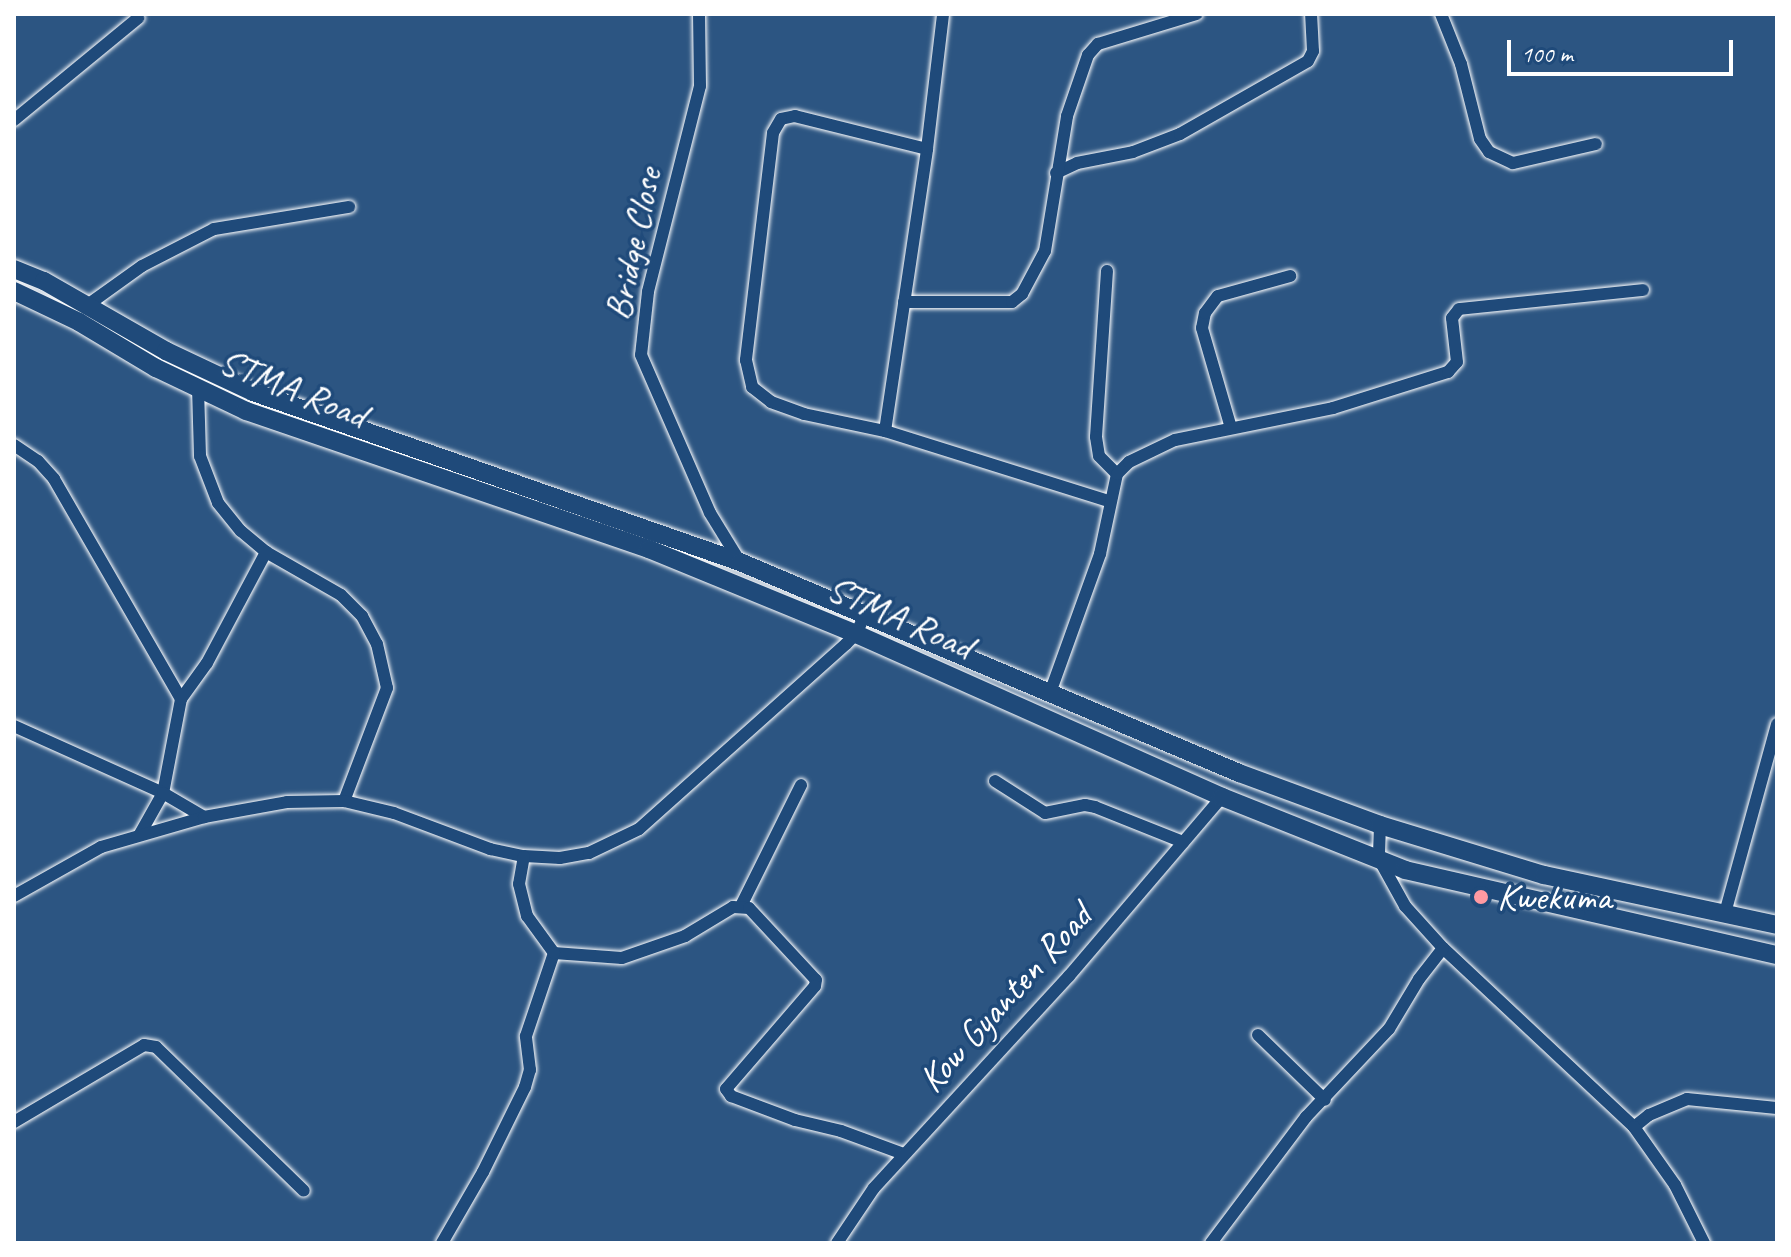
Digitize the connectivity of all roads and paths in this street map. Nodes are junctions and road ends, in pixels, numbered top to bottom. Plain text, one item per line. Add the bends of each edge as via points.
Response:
1 (699, 14) edge
2 (943, 14) edge
3 (1197, 14) edge
4 (1311, 14) edge
5 (1441, 14) edge
6 (138, 18) dead end
7 (14, 120) edge
8 (1596, 144) dead end
9 (927, 149) junction
10 (1056, 173) junction
11 (349, 207) dead end
12 (14, 269) edge
13 (1107, 271) dead end
14 (1290, 276) dead end
15 (1643, 290) dead end
16 (14, 291) edge
17 (904, 302) junction
18 (89, 304) junction
19 (198, 388) junction
20 (1231, 428) junction
21 (885, 431) junction
22 (14, 445) edge
23 (1117, 474) junction
24 (1109, 501) junction
25 (266, 552) junction
26 (740, 562) junction
27 (866, 613) junction
28 (856, 634) junction
29 (1050, 693) junction
30 (181, 699) junction
31 (1777, 724) edge
32 (14, 726) edge
33 (995, 781) dead end
34 (801, 785) dead end
35 (163, 793) junction
36 (1222, 797) junction
37 (344, 801) junction
38 (204, 817) junction
39 (1380, 825) junction
40 (140, 834) junction
41 (1183, 842) junction
42 (524, 856) junction
43 (1379, 859) junction
44 (14, 896) edge
45 (741, 906) junction
46 (1725, 913) junction
47 (1777, 925) edge
48 (1443, 948) junction
49 (554, 953) junction
50 (1777, 955) edge
51 (1258, 1035) dead end
52 (1325, 1100) junction
53 (1777, 1108) edge
54 (14, 1122) edge
55 (1634, 1127) junction
56 (904, 1154) junction
57 (304, 1191) dead end
58 (840, 1242) edge
59 (442, 1243) edge
60 (1211, 1243) edge
61 (1704, 1243) edge

1 - 26 street, Bridge Close via 700,86 648,292 641,355 710,513
2 - 9 street
3 - 10 street via 1098,44 1088,55 1067,116
4 - 10 street via 1313,51 1308,61 1180,134
5 - 8 street via 1461,64 1480,139 1489,152 1513,163
6 - 7 street
9 - 17 street
9 - 21 street via 795,116 781,119 773,133 746,360 752,387 771,402 804,414
10 - 17 street via 1045,251 1022,294 1012,302
11 - 18 street via 214,229 142,266
12 - 18 main road, STMA Road
13 - 23 street via 1096,437 1099,456
14 - 20 street via 1218,296 1205,313 1202,328
15 - 20 street via 1459,309 1452,318 1457,362 1448,372 1333,408
16 - 19 main road, STMA Road
17 - 21 street
18 - 26 main road, STMA Road via 166,351 253,392
19 - 25 street via 200,456 218,503
19 - 28 main road, STMA Road via 298,431 649,549
20 - 23 street via 1162,444
21 - 24 street
22 - 30 street via 54,479
23 - 24 street
24 - 29 street via 1100,554
25 - 30 street via 207,663
25 - 37 street via 341,595 362,616 377,644 387,688
26 - 27 main road, STMA Road
27 - 28 street
27 - 29 main road, STMA Road
28 - 36 main road, STMA Road
28 - 42 street via 639,829 589,853
29 - 39 main road, STMA Road via 1239,773
30 - 35 street
31 - 46 street
32 - 35 street
33 - 41 street via 1045,813 1095,807
34 - 45 street
35 - 38 street
35 - 40 street
36 - 41 street, Kow Gyanten Road
36 - 43 main road, STMA Road
37 - 38 street via 287,802
37 - 42 street
38 - 40 street
39 - 43 street
39 - 46 main road, STMA Road via 1544,875
40 - 44 street via 101,847
41 - 56 street, Kow Gyanten Road via 1069,976
42 - 49 street via 519,884 527,916
43 - 48 street via 1405,906
43 - 50 main road, STMA Road via 1405,870
45 - 49 street via 685,936 622,958
45 - 56 street via 749,908 816,980 726,1089 731,1096
46 - 47 main road, STMA Road
48 - 52 street via 1389,1029
48 - 55 street
49 - 59 street via 526,1036 530,1070 525,1087
51 - 52 street
52 - 60 street via 1306,1117
53 - 55 street via 1687,1099
54 - 57 street via 144,1045 156,1047
55 - 61 street via 1675,1185
56 - 58 street, Kow Gyanten Road via 874,1188

